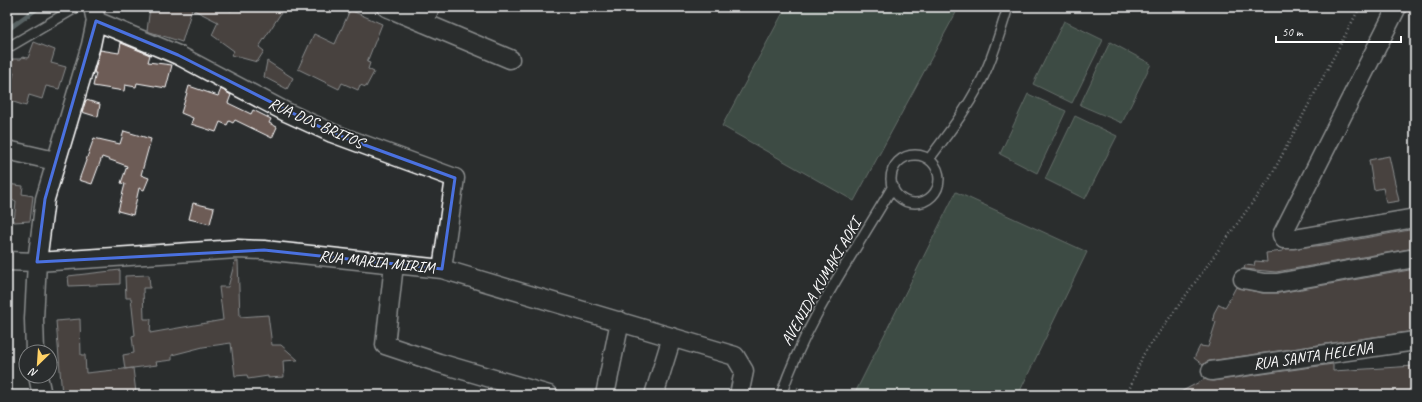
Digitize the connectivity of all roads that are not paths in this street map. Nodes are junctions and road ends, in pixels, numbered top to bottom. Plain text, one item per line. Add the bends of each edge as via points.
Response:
1 (77, 7) edge
2 (386, 7) edge
3 (1008, 7) edge
4 (1397, 7) edge
5 (95, 14) edge
6 (427, 15) edge
7 (7, 48) edge
8 (510, 59) dead end
9 (7, 150) edge
10 (929, 159) junction
11 (55, 161) junction
12 (892, 186) junction
13 (1415, 218) edge
14 (1415, 258) edge
15 (7, 262) edge
16 (37, 262) junction
17 (394, 264) junction
18 (442, 269) junction
19 (1243, 279) dead end
20 (620, 321) junction
21 (672, 337) junction
22 (1415, 341) edge
23 (35, 344) edge
24 (1212, 371) dead end
25 (40, 384) edge
26 (42, 395) edge
27 (549, 395) edge
28 (605, 395) edge
29 (654, 395) edge
30 (739, 395) edge
31 (781, 395) edge

1 - 7 lane
2 - 6 street
3 - 10 lane via 983,77 964,111
4 - 13 street via 1284,228 1283,237 1287,240
5 - 11 street via 89,52
5 - 18 street, RUA DOS BRITOS via 332,134 455,178
6 - 8 street
9 - 11 street
10 - 12 lane, AVENIDA KUMAKI AOKI via 914,155 900,160 892,172
10 - 12 lane via 938,171 939,178 938,186 930,198 923,201 908,201
11 - 16 street via 45,199
12 - 31 lane, AVENIDA KUMAKI AOKI via 810,326 797,351
14 - 19 street via 1277,283
15 - 16 street, RUA MARIA MIRIM
16 - 17 street, RUA MARIA MIRIM via 237,249
16 - 23 street
17 - 18 street, RUA MARIA MIRIM
17 - 27 street via 385,345
18 - 20 street, RUA MARIA MIRIM
20 - 21 street, RUA MARIA MIRIM
20 - 28 street
21 - 29 street
21 - 30 street, RUA MARIA MIRIM via 735,356 744,371
22 - 24 street, RUA SANTA HELENA
25 - 26 street

